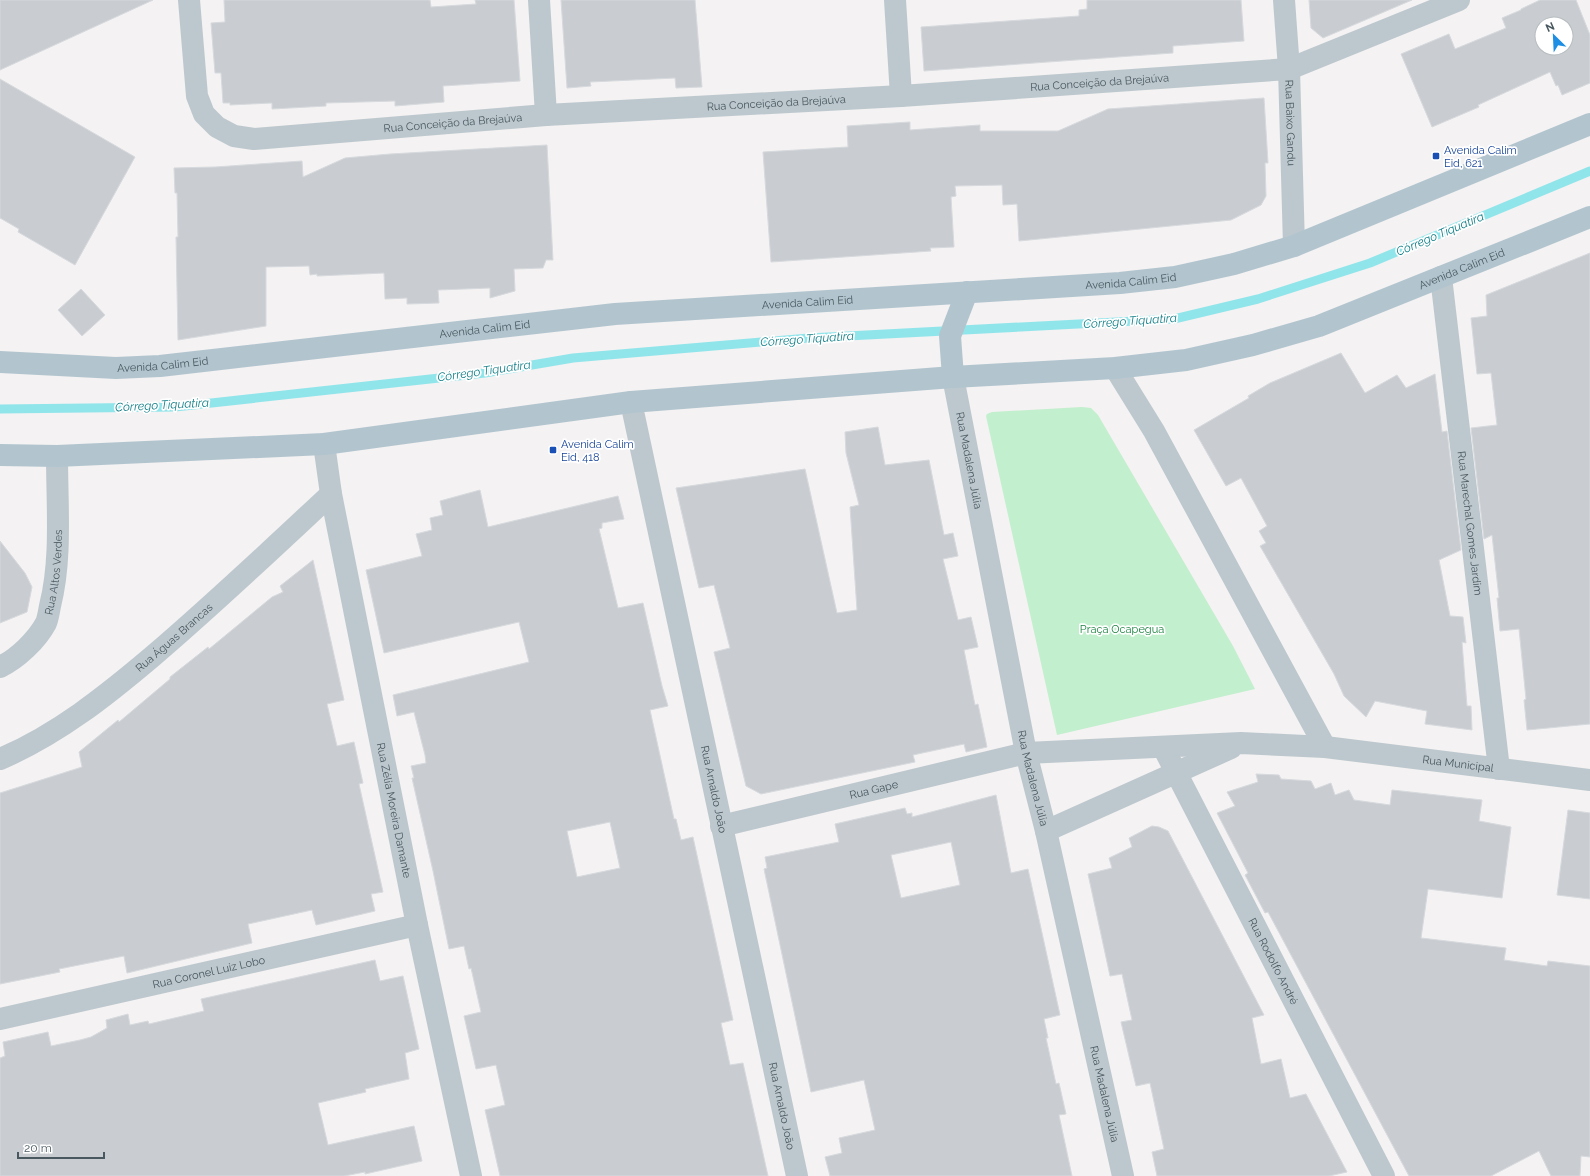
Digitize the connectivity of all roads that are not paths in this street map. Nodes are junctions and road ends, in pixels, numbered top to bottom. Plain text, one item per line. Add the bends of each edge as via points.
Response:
1 (189, 0) edge
2 (539, 0) edge
3 (895, 0) edge
4 (1284, 0) edge
5 (1459, 0) edge
6 (1289, 70) junction
7 (901, 96) junction
8 (546, 115) junction
9 (1590, 124) edge
10 (1590, 217) edge
11 (1294, 246) junction
12 (1441, 277) junction
13 (967, 292) junction
14 (0, 362) edge
15 (952, 367) junction
16 (1115, 368) junction
17 (631, 402) junction
18 (324, 444) junction
19 (0, 455) edge
20 (57, 456) junction
21 (331, 494) junction
22 (0, 667) edge
23 (1241, 743) junction
24 (1163, 747) junction
25 (1325, 747) junction
26 (1026, 753) junction
27 (0, 759) edge
28 (1499, 769) junction
29 (1176, 772) junction
30 (1590, 780) edge
31 (721, 826) junction
32 (1046, 831) junction
33 (417, 925) junction
34 (0, 1019) edge
35 (471, 1176) edge
36 (797, 1176) edge
37 (1124, 1176) edge
38 (1384, 1176) edge

1 - 8 street, Rua Conceição da Brejaúva via 197,96 204,114 217,127 234,136 254,139
2 - 8 street
3 - 7 street
4 - 6 street, Rua Baixo Gandu
5 - 6 street, Rua Conceição da Brejaúva
6 - 7 street, Rua Conceição da Brejaúva
6 - 11 street, Rua Baixo Gandu
7 - 8 street, Rua Conceição da Brejaúva
9 - 11 main road, Avenida Calim Eid
10 - 12 main road, Avenida Calim Eid
11 - 13 main road, Avenida Calim Eid via 1234,264 1175,277
12 - 16 main road, Avenida Calim Eid via 1319,326 1253,345 1186,360
12 - 28 street, Rua Marechal Gomes Jardim
13 - 14 main road, Avenida Calim Eid via 615,314 160,366 116,368
13 - 15 main road via 950,336
15 - 16 main road, Avenida Calim Eid
15 - 17 main road, Avenida Calim Eid
15 - 26 street, Rua Madalena Júlia
16 - 25 street via 1154,431
17 - 18 main road, Avenida Calim Eid
17 - 31 street, Rua Arnaldo João
18 - 20 main road, Avenida Calim Eid
18 - 21 street, Rua Zélia Moreira Damante
19 - 20 main road, Avenida Calim Eid
20 - 22 street, Rua Altos Verdes via 57,554 54,591 46,623 30,645
21 - 27 street, Rua Águas Brancas via 188,626 112,691 61,726
21 - 33 street, Rua Zélia Moreira Damante
23 - 24 street
23 - 25 street
23 - 29 street
24 - 26 street
24 - 29 street, Rua Rodolfo André
25 - 28 street, Rua Municipal
26 - 31 street, Rua Gape
26 - 32 street, Rua Madalena Júlia
28 - 30 street, Rua Municipal
29 - 32 street
29 - 38 street, Rua Rodolfo André
31 - 36 street, Rua Arnaldo João
32 - 37 street, Rua Madalena Júlia
33 - 34 street, Rua Coronel Luiz Lobo
33 - 35 street, Rua Zélia Moreira Damante

